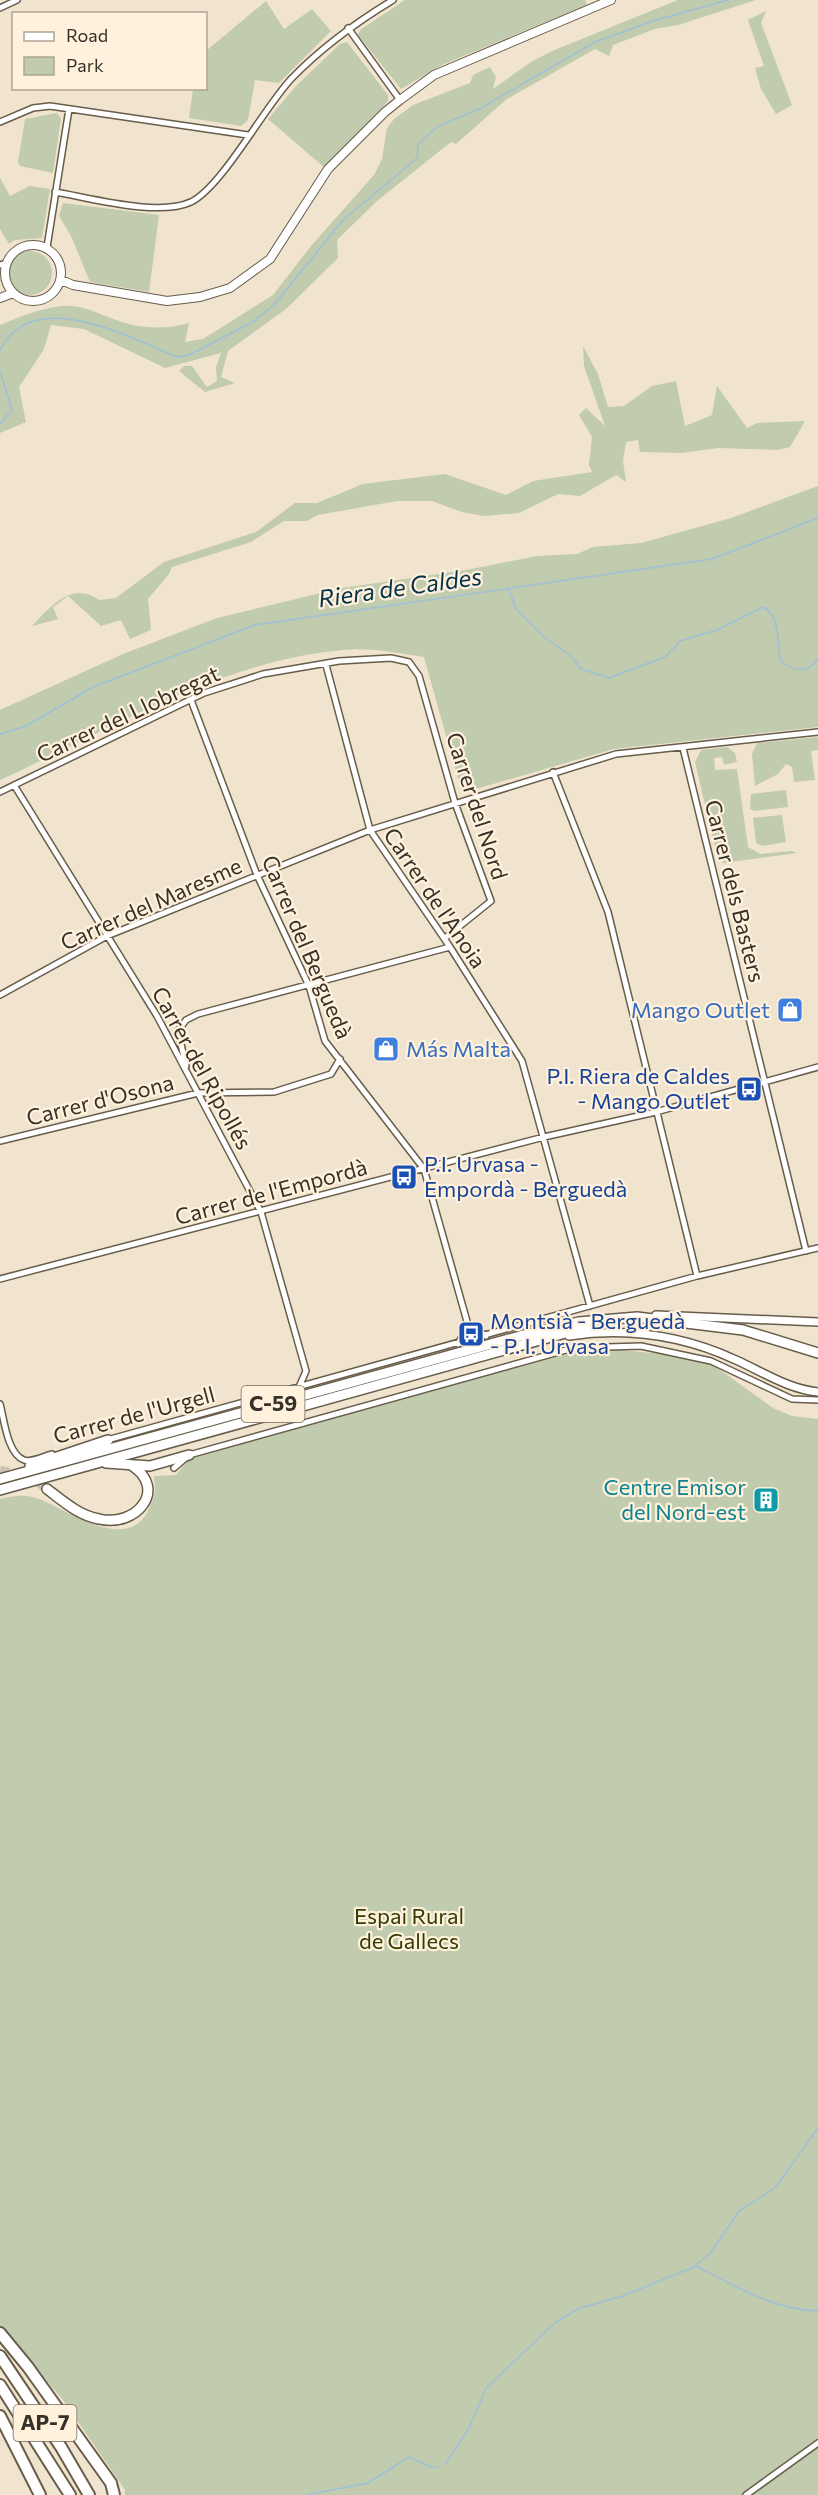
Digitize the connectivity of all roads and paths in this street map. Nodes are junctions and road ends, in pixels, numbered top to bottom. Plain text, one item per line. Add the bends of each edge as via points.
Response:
1 (17, 0) edge
2 (393, 0) edge
3 (610, 0) edge
4 (0, 8) edge
5 (348, 28) junction
6 (400, 100) junction
7 (69, 109) junction
8 (0, 122) edge
9 (248, 135) junction
10 (55, 192) junction
11 (47, 247) junction
12 (3, 264) edge
13 (61, 280) junction
14 (13, 293) junction
15 (0, 298) edge
16 (326, 665) junction
17 (413, 665) joint
18 (191, 700) junction
19 (818, 732) edge
20 (683, 748) junction
21 (553, 772) junction
22 (14, 786) junction
23 (0, 792) edge
24 (455, 802) junction
25 (370, 830) junction
26 (257, 875) junction
27 (107, 936) junction
28 (444, 938) junction
29 (450, 947) junction
30 (309, 986) junction
31 (0, 995) edge
32 (340, 1059) junction
33 (818, 1067) edge
34 (187, 1074) junction
35 (764, 1081) junction
36 (198, 1093) junction
37 (656, 1112) junction
38 (544, 1137) junction
39 (0, 1142) edge
40 (424, 1169) junction
41 (261, 1212) junction
42 (818, 1248) edge
43 (806, 1251) junction
44 (697, 1276) junction
45 (0, 1279) edge
46 (590, 1306) junction
47 (637, 1317) junction
48 (648, 1319) junction
49 (818, 1322) edge
50 (468, 1325) junction
51 (486, 1336) junction
52 (458, 1344) junction
53 (511, 1348) junction
54 (818, 1353) edge
55 (299, 1388) junction
56 (818, 1392) edge
57 (818, 1400) edge
58 (0, 1404) edge
59 (108, 1440) junction
60 (189, 1455) junction
61 (131, 1465) junction
62 (85, 1466) junction
63 (174, 1468) dead end
64 (3, 1478) edge
65 (47, 1489) tunnel mouth
66 (0, 1490) edge
67 (0, 2333) edge
68 (0, 2356) edge
69 (0, 2385) edge
70 (0, 2416) edge
71 (818, 2443) edge
72 (88, 2493) edge
73 (40, 2495) edge
74 (70, 2495) edge
75 (114, 2495) edge
76 (746, 2495) edge

1 - 4 street
2 - 5 street
3 - 6 main road via 434,75
5 - 6 street
5 - 9 street via 291,79
6 - 13 main road via 328,169 270,259 230,288 167,301
7 - 8 street via 33,108
7 - 9 street
7 - 10 street
9 - 10 street via 214,183 191,202 152,208
10 - 11 street
11 - 12 main road via 21,247
11 - 13 main road via 60,262
12 - 14 main road
13 - 14 main road via 53,294 44,299 34,301
14 - 15 main road
16 - 17 street, Carrer del Llobregat via 391,658
16 - 18 street, Carrer del Llobregat via 263,674
16 - 25 street, Carrer de l'Anoia
17 - 24 street, Carrer del Nord
18 - 22 street, Carrer del Llobregat
18 - 26 street, Carrer del Berguedà
19 - 20 street, Carrer del Maresme
20 - 21 street, Carrer del Maresme via 616,754
20 - 35 street, Carrer dels Basters
21 - 24 street, Carrer del Maresme
21 - 37 street via 608,912
22 - 23 street, Carrer del Llobregat
22 - 27 street, Carrer del Ripollés
24 - 25 street, Carrer del Maresme
24 - 28 street, Carrer del Nord via 491,901
25 - 26 street, Carrer del Maresme
25 - 28 street, Carrer de l'Anoia
26 - 27 street, Carrer del Maresme
26 - 30 street, Carrer del Berguedà
27 - 31 street, Carrer del Maresme
27 - 34 street, Carrer del Ripollés via 157,1016
28 - 29 street, Carrer de l'Anoia
29 - 30 street
29 - 38 street, Carrer de l'Anoia via 522,1062
30 - 32 street, Carrer del Berguedà via 325,1041
30 - 34 street via 186,1020 178,1031
32 - 36 street, Carrer d'Osona via 331,1074 274,1092
32 - 40 street, Carrer del Berguedà
33 - 35 street, Carrer de l'Empordà
34 - 36 street, Carrer del Ripollés
35 - 37 street, Carrer de l'Empordà
35 - 43 street, Carrer dels Basters
36 - 39 street, Carrer d'Osona
36 - 41 street, Carrer del Ripollés
37 - 38 street, Carrer de l'Empordà
37 - 44 street
38 - 40 street, Carrer de l'Empordà
38 - 46 street
40 - 41 street, Carrer de l'Empordà
40 - 50 street, Carrer del Berguedà
41 - 45 street, Carrer de l'Empordà
41 - 55 street, Carrer del Ripollés via 306,1371
42 - 43 street, Carrer de l'Urgell
43 - 44 street, Carrer de l'Urgell
44 - 46 street, Carrer de l'Urgell
46 - 51 street, Carrer de l'Urgell
47 - 48 highway, C-59
47 - 49 street
47 - 64 highway, C-59 via 579,1322 520,1336
48 - 53 highway, C-59 via 585,1327
48 - 54 highway, C-59 via 734,1328
50 - 51 street
50 - 52 street
51 - 52 street, Carrer de l'Urgell
52 - 55 street, Carrer de l'Urgell
53 - 56 street via 598,1332 646,1333 693,1343 783,1383
53 - 62 highway, C-59
55 - 59 street, Carrer de l'Urgell
57 - 60 street via 792,1399 711,1361 640,1346 573,1348
58 - 59 street, Carrer de l'Urgell via 11,1444 20,1457 30,1460
59 - 64 highway via 51,1457
60 - 61 highway via 158,1464
60 - 63 street
61 - 62 highway
61 - 65 highway via 142,1474 147,1495 139,1512 125,1519 91,1517
62 - 66 highway, C-59
67 - 75 highway via 111,2482
68 - 72 highway, AP-7
69 - 74 highway, AP-7
70 - 73 highway
71 - 76 street

